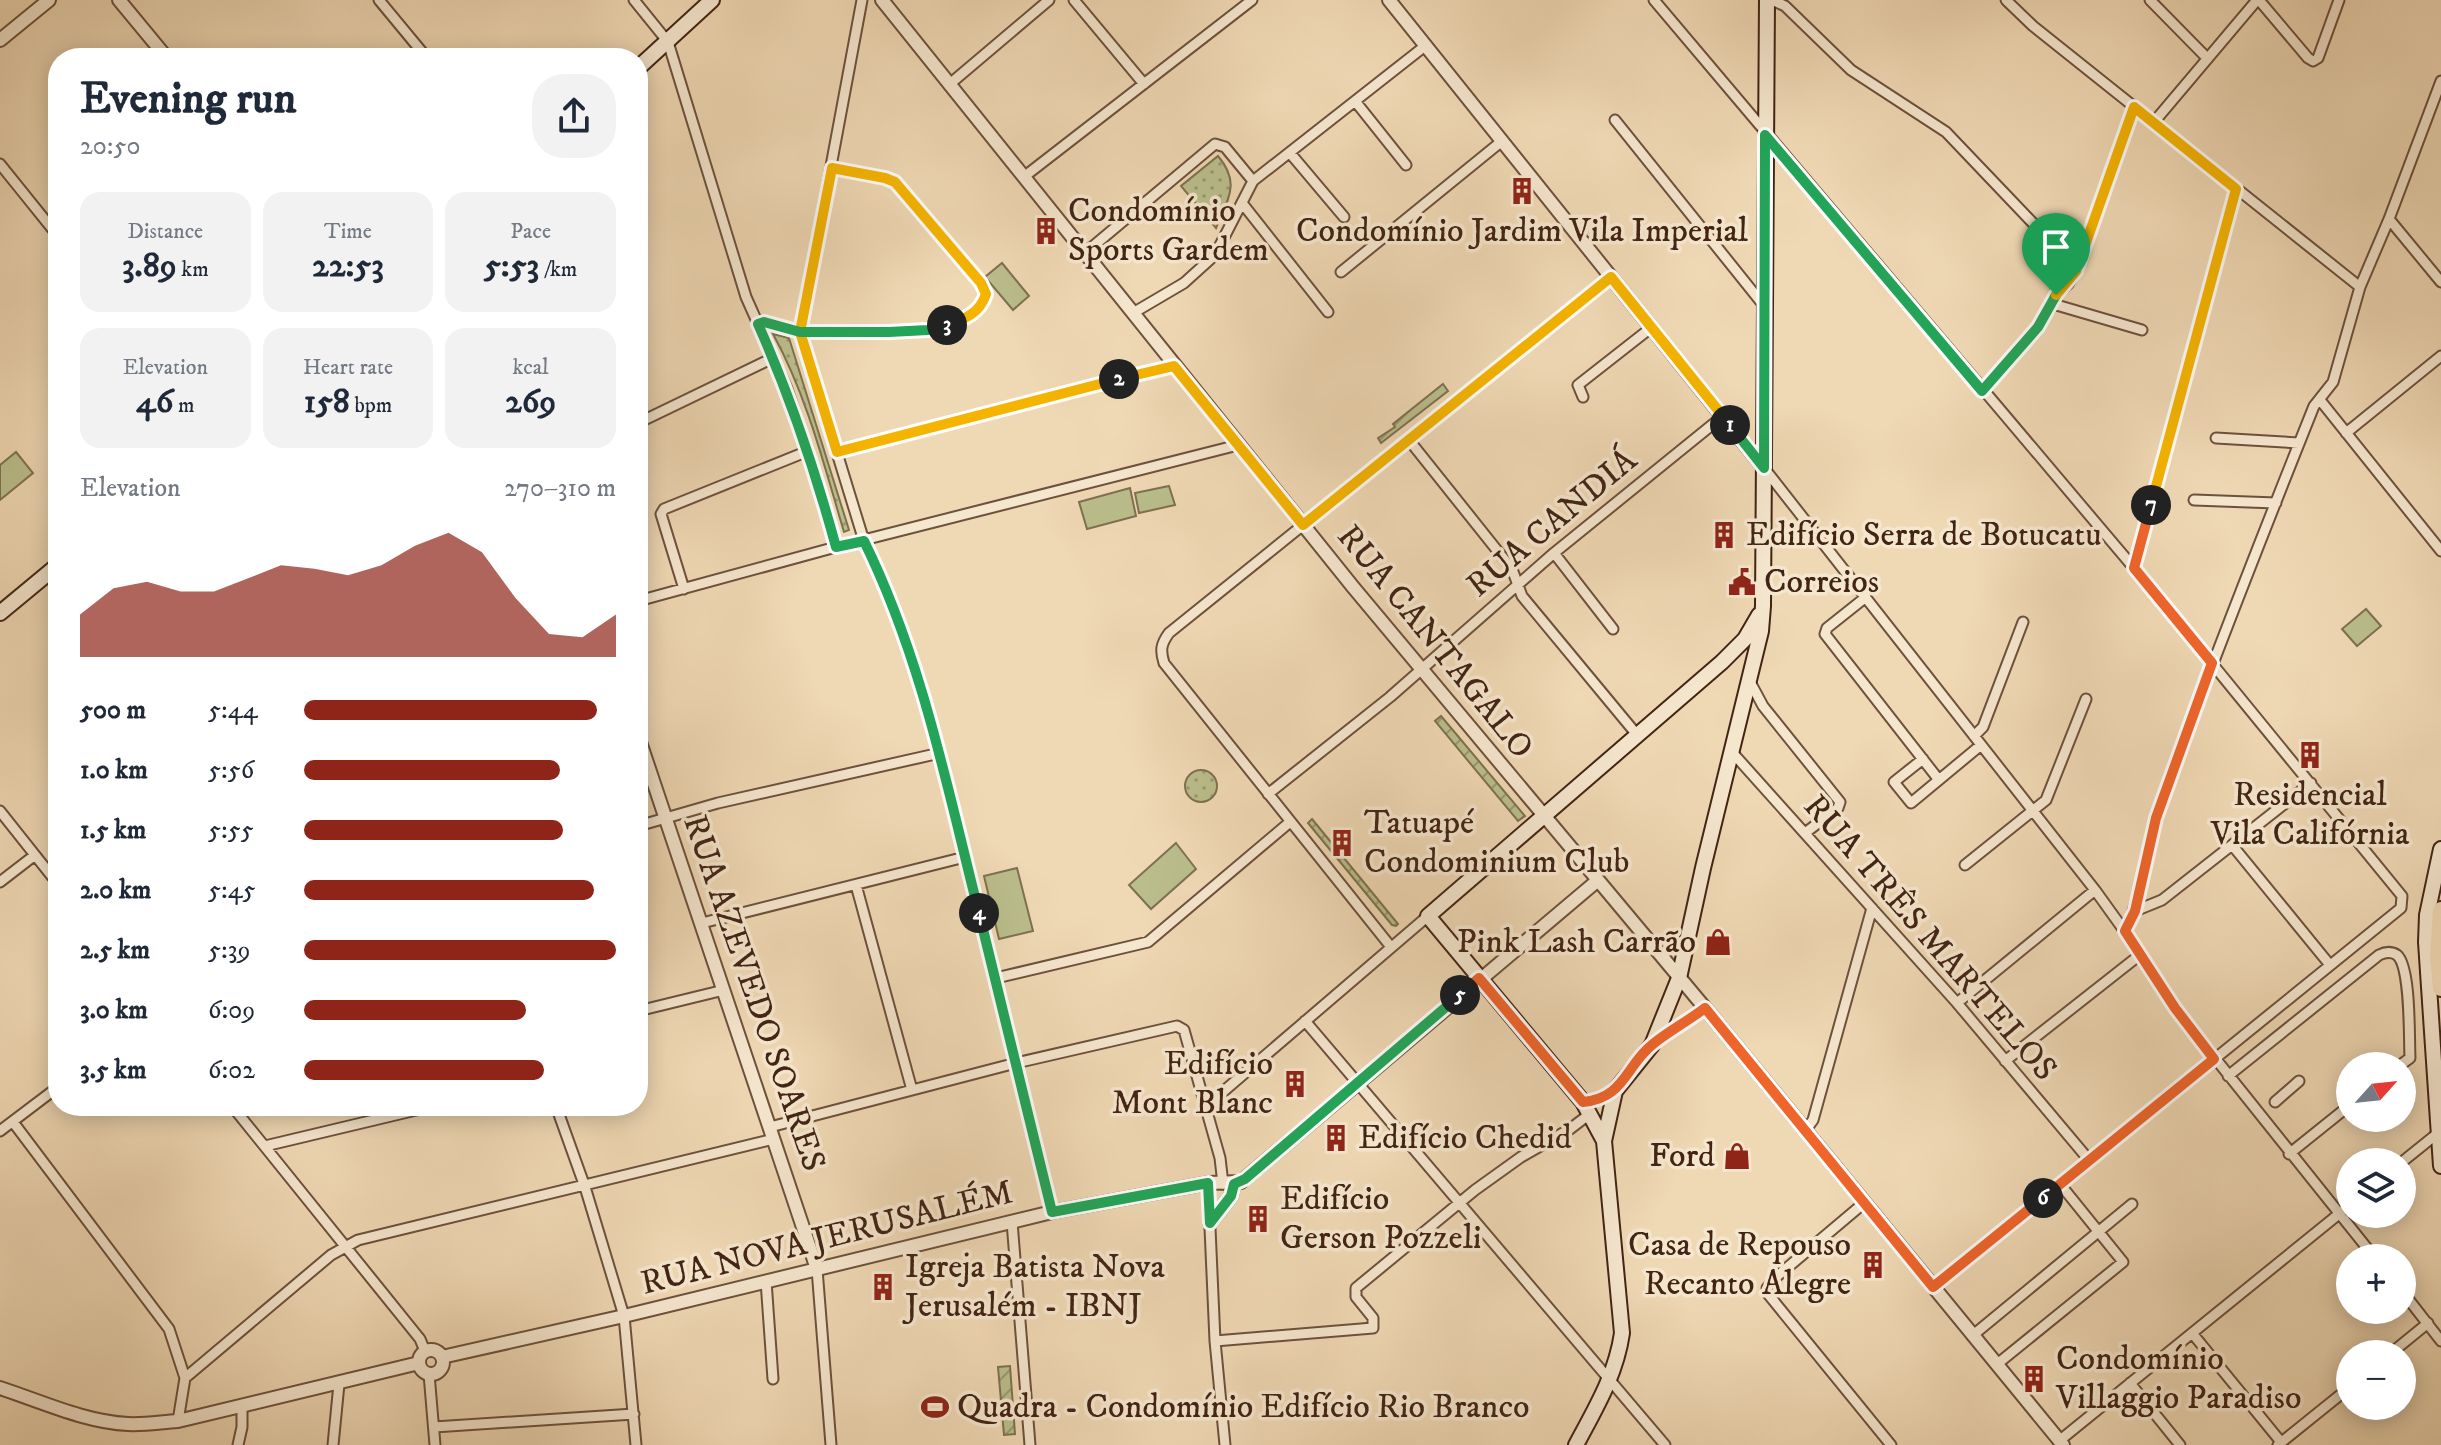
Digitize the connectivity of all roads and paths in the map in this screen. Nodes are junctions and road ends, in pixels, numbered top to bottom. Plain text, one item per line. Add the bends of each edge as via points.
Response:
1 (49, 0) edge
2 (119, 0) edge
3 (379, 0) edge
4 (634, 0) edge
5 (712, 0) edge
6 (862, 0) edge
7 (882, 0) edge
8 (1049, 0) edge
9 (1074, 0) edge
10 (1252, 0) edge
11 (1654, 0) edge
12 (1770, 0) edge
13 (2006, 0) edge
14 (2150, 0) edge
15 (2258, 0) edge
16 (2339, 0) edge
17 (1394, 2) edge
18 (0, 40) edge
19 (668, 42) junction
20 (1425, 46) junction
21 (159, 48) edge
22 (419, 48) edge
23 (2207, 58) junction
24 (648, 59) edge
25 (2441, 81) edge
26 (951, 83) junction
27 (1144, 84) junction
28 (1355, 101) junction
29 (2134, 107) junction
30 (1615, 120) dead end
31 (2154, 122) junction
32 (1765, 135) junction
33 (1502, 141) junction
34 (1290, 153) junction
35 (0, 164) edge
36 (1406, 165) dead end
37 (832, 168) junction
38 (1025, 176) junction
39 (1253, 181) junction
40 (2236, 189) junction
41 (1242, 203) junction
42 (1344, 217) dead end
43 (2389, 219) junction
44 (48, 224) edge
45 (1085, 253) junction
46 (1341, 272) dead end
47 (1611, 277) junction
48 (2441, 282) edge
49 (2360, 287) junction
50 (2054, 299) junction
51 (1765, 307) junction
52 (1328, 312) dead end
53 (1133, 313) junction
54 (758, 324) junction
55 (1652, 327) junction
56 (2142, 330) dead end
57 (800, 332) junction
58 (2441, 356) edge
59 (773, 358) junction
60 (1174, 366) junction
61 (1982, 391) junction
62 (1583, 397) dead end
63 (2320, 400) junction
64 (1723, 416) junction
65 (648, 418) edge
66 (2346, 433) junction
67 (2216, 438) dead end
68 (1409, 440) junction
69 (2299, 443) junction
70 (1238, 445) junction
71 (808, 451) junction
72 (837, 452) junction
73 (1764, 468) junction
74 (2194, 500) dead end
75 (2276, 503) junction
76 (1303, 525) junction
77 (864, 541) junction
78 (836, 547) junction
79 (2441, 551) edge
80 (1554, 553) junction
81 (2134, 568) junction
82 (48, 573) edge
83 (1517, 584) junction
84 (684, 589) junction
85 (1866, 597) junction
86 (648, 598) edge
87 (1763, 606) junction
88 (0, 612) edge
89 (2023, 622) dead end
90 (1613, 629) dead end
91 (1722, 662) junction
92 (2212, 663) junction
93 (1421, 668) junction
94 (1749, 680) junction
95 (2086, 699) dead end
96 (1638, 736) junction
97 (1974, 736) junction
98 (1981, 745) junction
99 (1731, 751) junction
100 (940, 753) junction
101 (1923, 759) junction
102 (648, 765) edge
103 (1939, 780) junction
104 (2311, 783) junction
105 (1268, 794) junction
106 (0, 811) edge
107 (2034, 812) junction
108 (1542, 816) junction
109 (666, 818) junction
110 (1290, 822) junction
111 (648, 823) edge
112 (1805, 833) junction
113 (2232, 845) junction
114 (2441, 849) edge
115 (35, 855) junction
116 (965, 857) junction
117 (1965, 865) dead end
118 (48, 871) edge
119 (1597, 881) junction
120 (0, 882) edge
121 (856, 885) junction
122 (2095, 890) junction
123 (1872, 908) junction
124 (2441, 910) edge
125 (2135, 911) junction
126 (1431, 920) junction
127 (702, 923) junction
128 (2125, 931) junction
129 (1391, 947) junction
130 (2141, 954) junction
131 (2330, 965) junction
132 (996, 978) junction
133 (1479, 978) junction
134 (1679, 978) junction
135 (2441, 988) edge
136 (724, 990) junction
137 (1957, 1003) junction
138 (1705, 1008) junction
139 (648, 1009) edge
140 (1305, 1021) junction
141 (1652, 1045) junction
142 (2410, 1052) edge
143 (2214, 1059) junction
144 (2005, 1061) junction
145 (1016, 1063) junction
146 (2228, 1076) junction
147 (2299, 1081) dead end
148 (1359, 1083) junction
149 (912, 1090) junction
150 (1615, 1091) junction
151 (48, 1095) edge
152 (1204, 1108) junction
153 (1587, 1108) junction
154 (2259, 1115) junction
155 (240, 1116) edge
156 (391, 1116) edge
157 (560, 1116) edge
158 (2336, 1116) edge
159 (13, 1122) junction
160 (0, 1131) edge
161 (1805, 1131) junction
162 (772, 1133) junction
163 (2438, 1133) junction
164 (1604, 1141) junction
165 (265, 1146) junction
166 (2416, 1151) edge
167 (2289, 1154) junction
168 (2089, 1160) junction
169 (2441, 1166) edge
170 (1208, 1183) junction
171 (1229, 1184) junction
172 (2060, 1184) junction
173 (585, 1187) junction
174 (1459, 1202) junction
175 (1864, 1203) junction
176 (2132, 1204) dead end
177 (2336, 1209) edge
178 (1052, 1212) junction
179 (2336, 1215) edge
180 (1012, 1222) junction
181 (1210, 1223) junction
182 (2351, 1228) edge
183 (2099, 1231) junction
184 (2364, 1244) edge
185 (346, 1246) junction
186 (817, 1269) junction
187 (766, 1281) junction
188 (1933, 1287) junction
189 (2416, 1308) edge
190 (624, 1316) junction
191 (2428, 1323) junction
192 (2192, 1333) junction
193 (1972, 1336) junction
194 (2407, 1340) edge
195 (1215, 1341) junction
196 (2441, 1341) edge
197 (425, 1351) junction
198 (442, 1357) junction
199 (419, 1363) junction
200 (1996, 1365) junction
201 (429, 1374) junction
202 (185, 1378) junction
203 (773, 1379) dead end
204 (1610, 1380) junction
205 (2130, 1383) junction
206 (339, 1384) junction
207 (0, 1388) edge
208 (2336, 1398) edge
209 (242, 1406) junction
210 (634, 1414) junction
211 (178, 1421) junction
212 (434, 1427) junction
213 (2061, 1443) edge
214 (2280, 1444) edge
215 (238, 1445) edge
216 (333, 1445) edge
217 (435, 1445) edge
218 (636, 1445) edge
219 (831, 1445) edge
220 (1030, 1445) edge
221 (1225, 1445) edge
222 (1576, 1445) edge
223 (1665, 1445) edge
224 (1891, 1445) edge
225 (2180, 1445) edge

1 - 18 street
2 - 21 street
3 - 22 street
4 - 19 street
5 - 19 main road
6 - 37 street
7 - 26 street, RUA CANTAGALO
8 - 26 street
9 - 27 street
10 - 27 street
11 - 32 street
12 - 32 main road
12 - 50 street via 1785,6 1851,70 1962,147 2050,241 2057,268
13 - 29 street
14 - 23 street
15 - 16 street via 2313,61
15 - 23 street
17 - 20 street
19 - 24 main road
19 - 54 street
20 - 28 street
20 - 33 street
23 - 31 street
25 - 43 street
26 - 38 street, RUA CANTAGALO
27 - 38 street
28 - 34 street
28 - 36 street
29 - 31 street
29 - 50 street via 2076,271
30 - 51 street
31 - 40 street
32 - 51 main road
32 - 61 street
33 - 46 street
33 - 47 street
34 - 39 street
34 - 42 street
35 - 44 street
37 - 57 street
37 - 57 street via 895,182 986,294 972,314 928,330
38 - 45 street, RUA CANTAGALO
39 - 41 street
39 - 45 street via 1225,147 1215,144
40 - 49 street
40 - 81 street
41 - 52 street
41 - 53 street via 1202,269
43 - 48 street
43 - 49 street
45 - 53 street, RUA CANTAGALO
47 - 55 street
47 - 68 street
49 - 63 street via 2333,382
50 - 56 street
50 - 61 street via 2038,327
51 - 73 main road
53 - 60 street, RUA CANTAGALO
54 - 57 street
54 - 59 street
55 - 62 street via 1578,385
55 - 64 street
57 - 72 street
58 - 66 street
59 - 65 street
59 - 71 street
60 - 70 street, RUA CANTAGALO
60 - 72 street
61 - 81 street
63 - 66 street
63 - 69 street
64 - 73 street
64 - 80 street, RUA CANDIÁ
66 - 79 street
67 - 69 street
68 - 76 street
68 - 83 street via 1512,569
69 - 75 street
70 - 76 street, RUA CANTAGALO
70 - 77 street
71 - 78 street
71 - 84 street via 664,509 661,514
72 - 77 street
73 - 85 street
73 - 87 main road
74 - 75 street
75 - 92 street
76 - 93 street, RUA CANTAGALO
76 - 105 street via 1169,633 1160,652
77 - 78 street
77 - 100 street via 897,615
78 - 84 street
80 - 83 street, RUA CANDIÁ
80 - 90 street
81 - 92 street
82 - 88 main road
83 - 93 street, RUA CANDIÁ
83 - 96 street
84 - 86 street
85 - 97 street
85 - 101 street via 1825,634
87 - 91 main road via 1745,639
87 - 94 main road
89 - 97 street via 1983,727
91 - 94 main road via 1738,666
91 - 96 main road
92 - 104 street
92 - 125 street via 2156,818
93 - 105 street, RUA CANDIÁ
93 - 108 street, RUA CANTAGALO
94 - 99 main road
94 - 112 street via 1763,706 1840,802
95 - 107 street via 2049,793
96 - 108 main road
97 - 98 street
98 - 103 street
98 - 107 street
99 - 112 street, RUA TRÊS MARTELOS
99 - 134 main road
100 - 109 street
100 - 116 street
101 - 103 street
101 - 103 street via 1894,782 1911,803
102 - 109 street, RUA AZEVEDO SOARES
104 - 113 street
104 - 131 street via 2400,892 2403,903
105 - 110 street
106 - 115 street
107 - 117 street
107 - 122 street
108 - 119 street, RUA CANTAGALO
108 - 126 main road
109 - 111 street
109 - 127 street, RUA AZEVEDO SOARES
110 - 129 street
110 - 132 street via 1148,942
112 - 123 street, RUA TRÊS MARTELOS
113 - 125 street via 2162,900
113 - 131 street
114 - 163 main road via 2426,942
115 - 118 street
115 - 120 street
116 - 121 street
116 - 132 street
119 - 133 street
119 - 134 street, RUA CANTAGALO
121 - 127 street
121 - 149 street
122 - 128 street
122 - 137 street
123 - 137 street, RUA TRÊS MARTELOS
123 - 161 street via 1813,1120
124 - 135 highway
125 - 128 street
126 - 129 street
126 - 133 main road
127 - 136 street, RUA AZEVEDO SOARES
128 - 130 street
129 - 140 street
130 - 143 street
130 - 144 street
131 - 143 street
132 - 145 street
133 - 148 street
133 - 153 main road
134 - 138 street, RUA CANTAGALO
134 - 141 main road
136 - 139 street
136 - 162 street, RUA AZEVEDO SOARES
137 - 144 street, RUA TRÊS MARTELOS
138 - 141 street
138 - 161 street, RUA CANTAGALO
140 - 148 street
140 - 152 street
141 - 150 main road
142 - 146 street via 2408,988 2401,960 2386,952
143 - 146 street
143 - 168 street
144 - 168 street, RUA TRÊS MARTELOS
145 - 149 street
145 - 152 street via 1181,1026
145 - 178 street
146 - 154 street
147 - 154 street
148 - 171 street via 1245,1179
148 - 174 street
149 - 162 street
150 - 153 main road
150 - 164 main road
151 - 159 street
152 - 171 street
153 - 164 main road
153 - 174 street via 1563,1134
154 - 167 street
155 - 165 street
156 - 165 street
157 - 173 street
158 - 167 street
159 - 160 street
159 - 202 street via 163,1319
161 - 175 street, RUA CANTAGALO
162 - 173 street
162 - 186 street, RUA AZEVEDO SOARES
163 - 166 street
163 - 169 main road
164 - 204 main road via 1622,1333
165 - 185 street
167 - 177 street
168 - 172 street
170 - 171 street, RUA NOVA JERUSALÉM
170 - 178 street, RUA NOVA JERUSALÉM
170 - 181 street
171 - 181 street via 1231,1196
172 - 183 street
172 - 188 street
173 - 185 street
173 - 190 street
174 - 195 street via 1356,1288 1373,1328
174 - 204 street
175 - 188 street, RUA CANTAGALO
175 - 224 street via 1767,1288
176 - 183 street
178 - 180 street, RUA NOVA JERUSALÉM
179 - 192 street
180 - 186 street, RUA NOVA JERUSALÉM
180 - 220 street
181 - 195 street
182 - 184 street
183 - 193 street
183 - 200 street via 2123,1262
185 - 197 street
185 - 202 street
186 - 187 street, RUA NOVA JERUSALÉM
186 - 219 street
187 - 190 street, RUA NOVA JERUSALÉM
187 - 203 street
188 - 193 street, RUA CANTAGALO
189 - 191 street
190 - 198 street, RUA NOVA JERUSALÉM
190 - 210 street
191 - 194 street
191 - 196 street
192 - 205 street
192 - 214 street
193 - 200 street, RUA CANTAGALO
195 - 221 street
197 - 198 street via 435,1350
197 - 199 street
198 - 201 street via 440,1369
199 - 201 street
199 - 206 street
200 - 213 street, RUA CANTAGALO
201 - 212 street
202 - 211 street
204 - 222 main road
204 - 223 street
205 - 213 street
205 - 225 street
206 - 209 street
206 - 216 street
207 - 211 street via 102,1420
208 - 214 street
209 - 211 street
209 - 215 street
210 - 212 street
210 - 218 street
212 - 217 street

